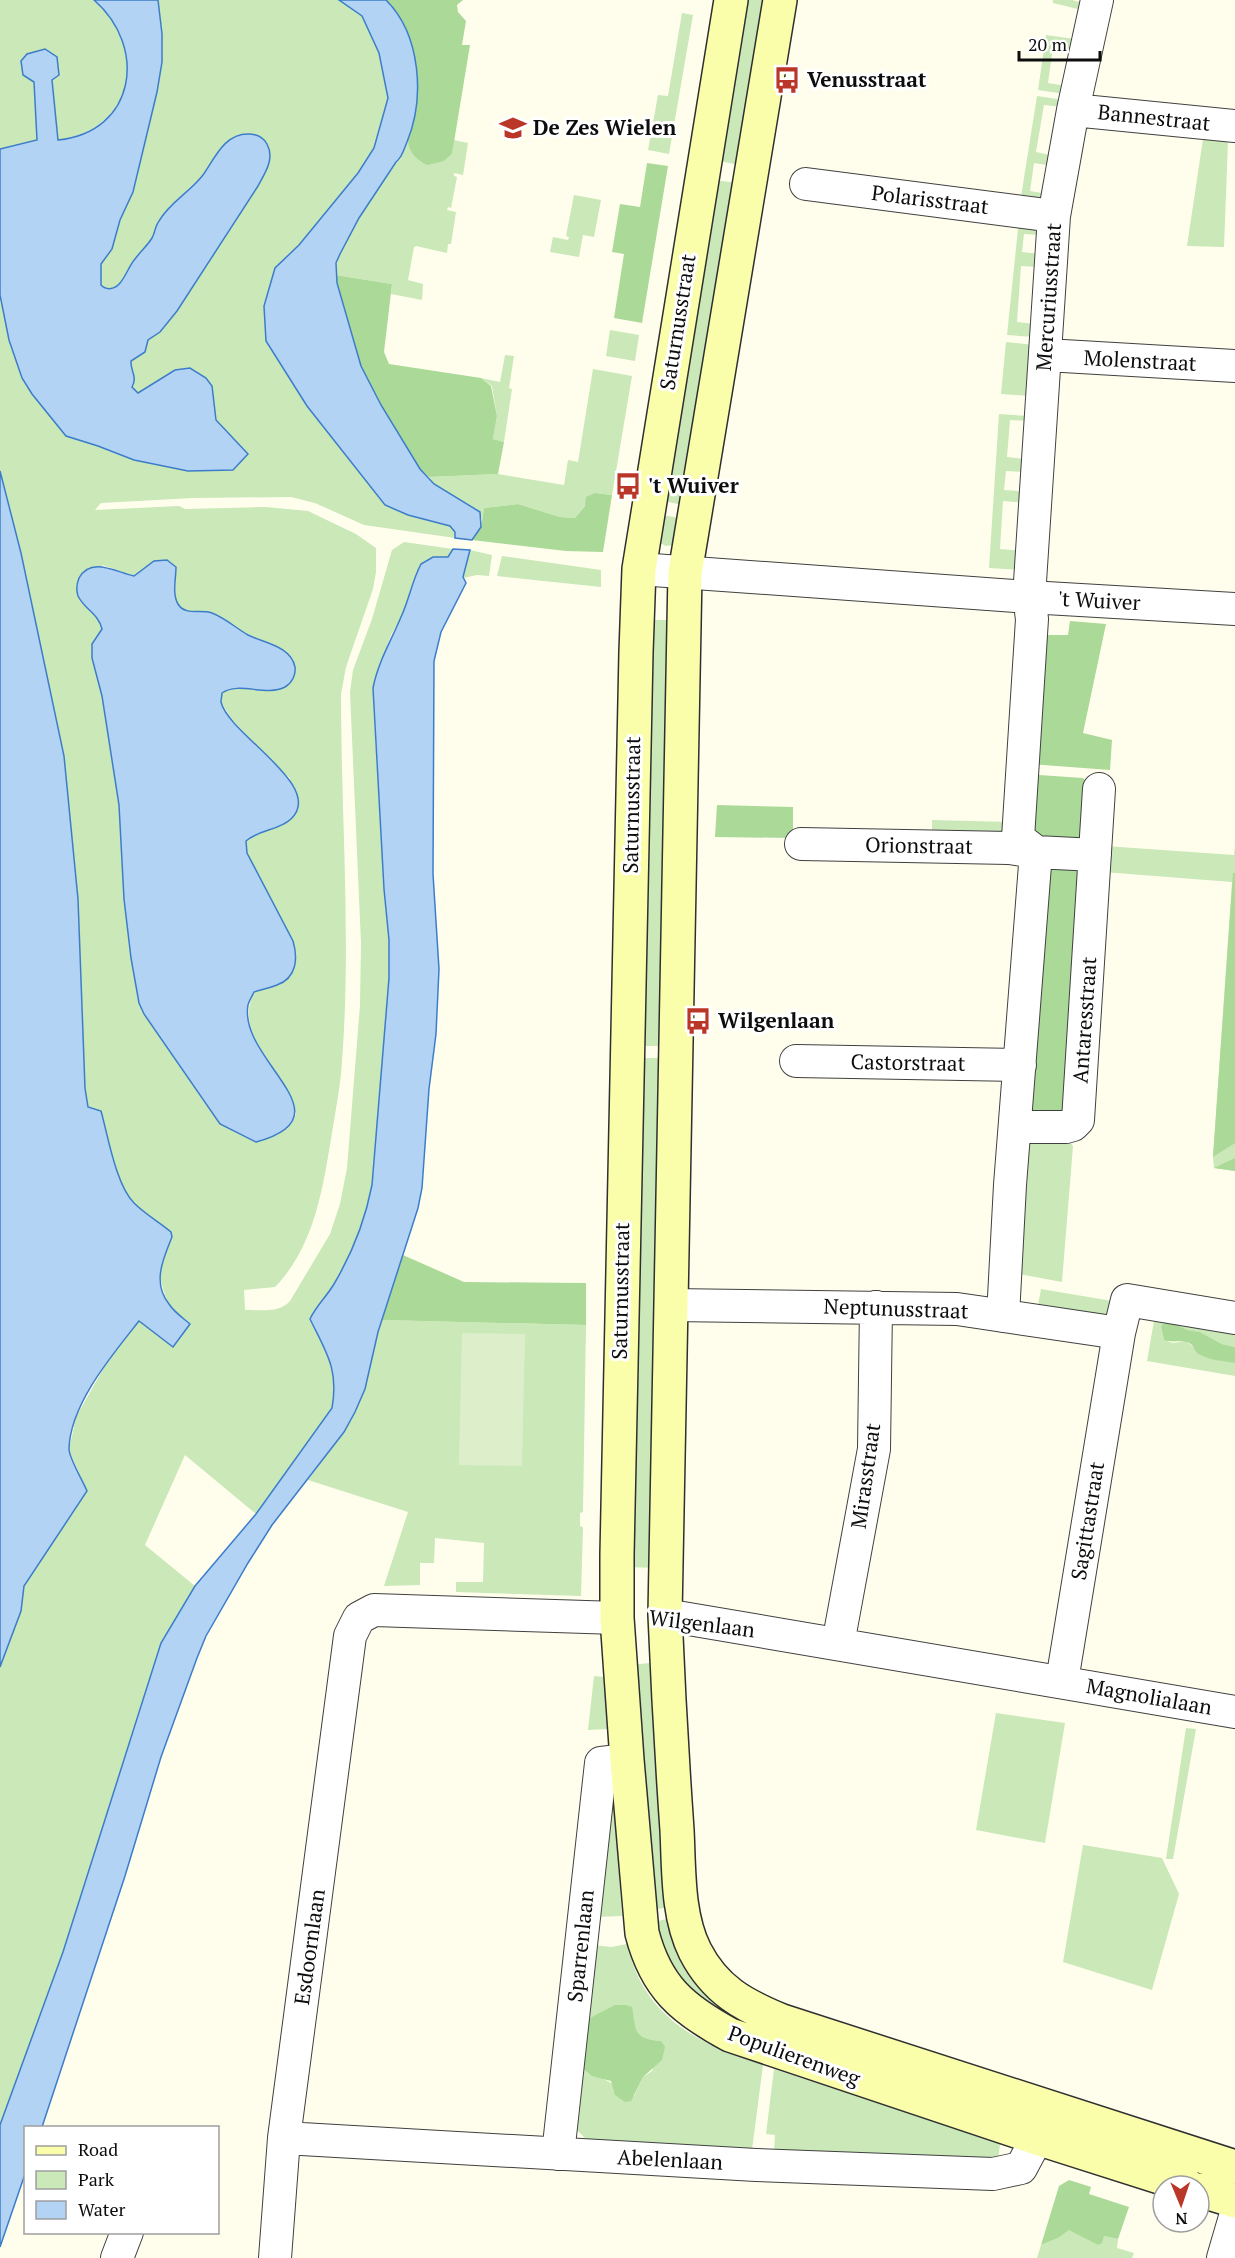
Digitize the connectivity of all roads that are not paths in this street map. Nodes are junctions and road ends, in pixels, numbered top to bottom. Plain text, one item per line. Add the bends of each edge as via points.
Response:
1 (731, 0) edge
2 (780, 0) edge
3 (1097, 0) edge
4 (1073, 110) junction
5 (1235, 126) edge
6 (806, 184) dead end
7 (1054, 216) junction
8 (1046, 355) junction
9 (1235, 366) edge
10 (639, 569) junction
11 (685, 573) junction
12 (1029, 597) junction
13 (1235, 609) edge
14 (1099, 789) dead end
15 (801, 844) dead end
16 (1036, 852) junction
17 (1095, 855) junction
18 (796, 1061) dead end
19 (1020, 1065) junction
20 (1016, 1127) junction
21 (671, 1305) junction
22 (876, 1307) junction
23 (1003, 1316) junction
24 (1235, 1318) edge
25 (1117, 1347) junction
26 (665, 1616) junction
27 (617, 1618) junction
28 (350, 1636) joint
29 (838, 1644) junction
30 (1062, 1681) junction
31 (1235, 1712) edge
32 (627, 1760) junction
33 (284, 2138) junction
34 (1037, 2138) junction
35 (558, 2154) junction
36 (1235, 2167) edge
37 (1151, 2174) edge
38 (1211, 2194) edge
39 (1235, 2201) edge
40 (1235, 2217) edge
41 (126, 2234) edge
42 (117, 2258) edge
43 (274, 2258) edge
44 (1223, 2258) edge

1 - 10 street, Saturnusstraat
2 - 11 street
3 - 4 street, Mercuriusstraat
4 - 5 street, Bannestraat
4 - 7 street, Mercuriusstraat
6 - 7 street, Polarisstraat
7 - 8 street, Mercuriusstraat
8 - 9 street, Molenstraat
8 - 12 street, Mercuriusstraat
10 - 11 street, 't Wuiver
10 - 27 street, Saturnusstraat via 620,1328
11 - 12 street, 't Wuiver
11 - 21 street
12 - 13 street, 't Wuiver
12 - 16 street via 1032,619 1018,838
14 - 17 street, Antaresstraat
15 - 16 street, Orionstraat via 1009,848
16 - 17 street
16 - 19 street
17 - 20 street, Antaresstraat via 1078,1120 1066,1127
18 - 19 street, Castorstraat
19 - 20 street
20 - 23 street
21 - 22 street, Neptunusstraat
21 - 26 street
22 - 23 street, Neptunusstraat via 957,1308
22 - 29 street, Mirasstraat via 874,1449
23 - 25 street, Neptunusstraat
24 - 25 street via 1127,1300
25 - 30 street, Sagittastraat
26 - 27 street, Wilgenlaan
26 - 29 street, Wilgenlaan
26 - 36 street, Populierenweg via 684,1912 695,1950 720,1986 741,2004 782,2021
27 - 28 street, Wilgenlaan via 374,1610 359,1618
27 - 32 street, Populierenweg
28 - 33 street, Esdoornlaan
29 - 30 street, Wilgenlaan
30 - 31 street, Magnolialaan
32 - 34 street, Populierenweg via 642,1933 661,1980 677,1999 730,2035
32 - 35 street, Sparrenlaan via 601,1763
33 - 35 street, Abelenlaan
33 - 43 street, Esdoornlaan
34 - 35 street, Abelenlaan via 1021,2168 993,2174
34 - 37 street, Populierenweg
38 - 39 street
40 - 44 street
41 - 42 street

